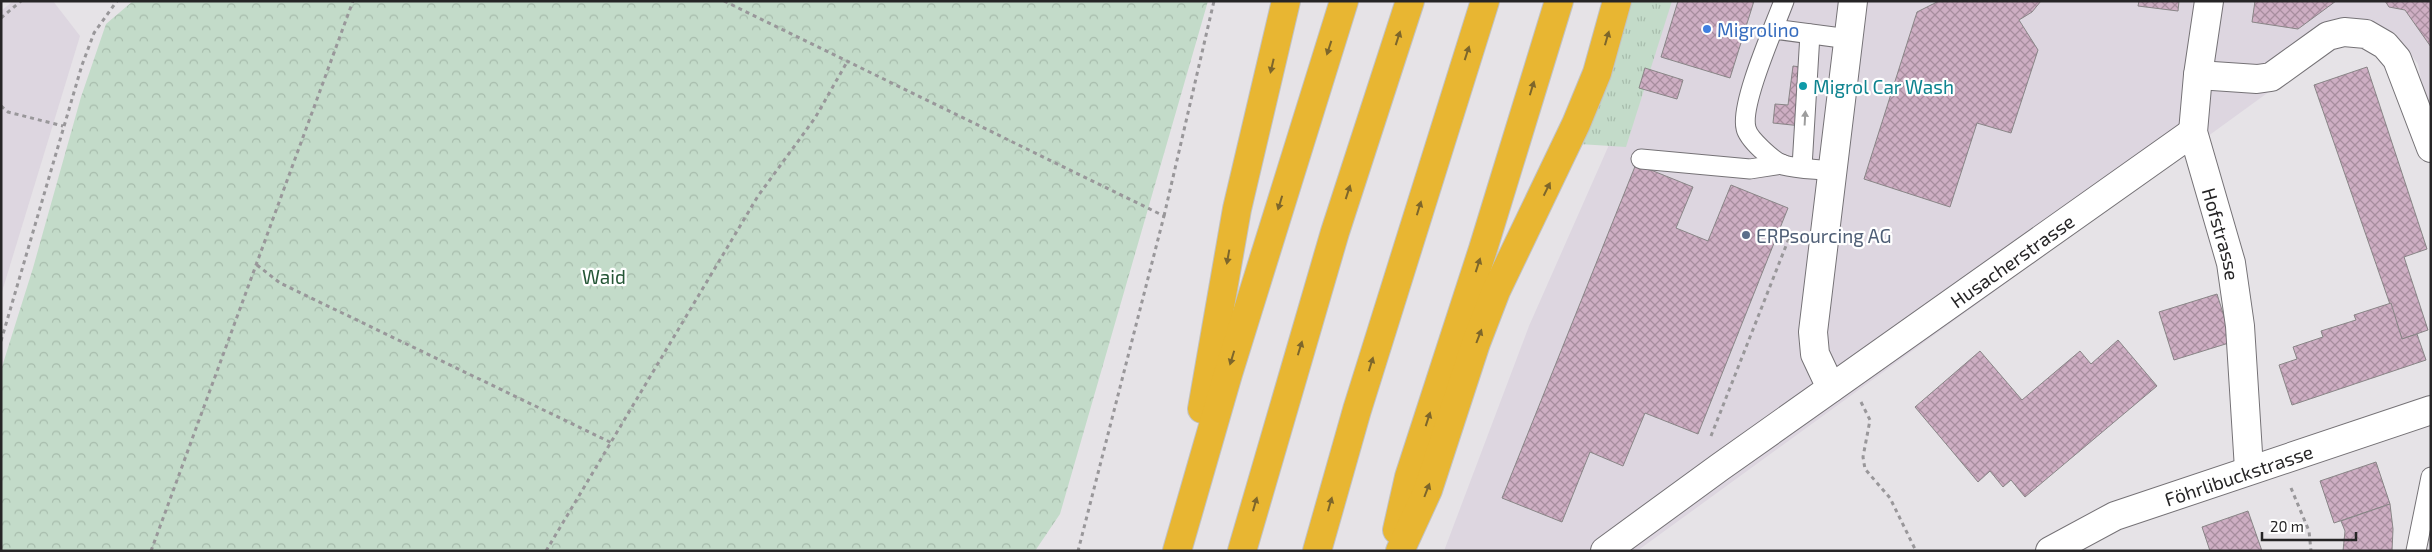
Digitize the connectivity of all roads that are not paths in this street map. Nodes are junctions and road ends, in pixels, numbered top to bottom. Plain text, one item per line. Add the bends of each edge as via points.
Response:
1 (1286, 1) edge
2 (1344, 1) edge
3 (1410, 1) edge
4 (1485, 1) edge
5 (1558, 1) edge
6 (1617, 1) edge
7 (1784, 1) edge
8 (1853, 1) edge
9 (2209, 1) edge
10 (1774, 29) junction
11 (1810, 34) junction
12 (1849, 39) junction
13 (2198, 75) junction
14 (2193, 132) junction
15 (2431, 148) edge
16 (1642, 158) dead end
17 (1782, 164) junction
18 (1802, 167) junction
19 (1832, 171) junction
20 (1831, 388) junction
21 (2431, 410) edge
22 (2249, 470) junction
23 (2431, 477) edge
24 (2055, 549) edge
25 (1177, 550) edge
26 (1242, 551) edge
27 (1317, 551) edge
28 (1392, 551) edge
29 (1400, 551) edge
30 (1605, 551) edge
31 (2416, 551) edge

1 -> 25 highway via 1237,209
2 -> 25 highway via 1268,242
26 -> 3 highway via 1332,242
27 -> 4 highway via 1357,410
28 -> 5 highway via 1409,477 1484,249
29 -> 6 highway via 1428,490 1496,292 1576,124 1596,73
7 - 10 lane
8 - 12 street
9 - 13 street, Hofstrasse
10 - 11 lane
10 - 17 lane via 1748,102 1746,129 1761,149
11 - 12 lane
18 -> 11 lane
12 - 19 street
13 - 14 street, Hofstrasse
13 - 15 street via 2257,79 2271,76 2328,36 2344,32 2366,34 2386,45 2397,59
14 - 20 street, Husacherstrasse
14 - 22 street, Hofstrasse via 2230,263 2240,326
16 - 17 lane via 1750,170
17 - 18 lane
18 - 19 lane
19 - 20 street via 1813,332 1815,354
20 - 30 street, Husacherstrasse
21 - 22 street, Föhrlibuckstrasse
22 - 24 street, Föhrlibuckstrasse via 2115,516
23 - 31 lane

